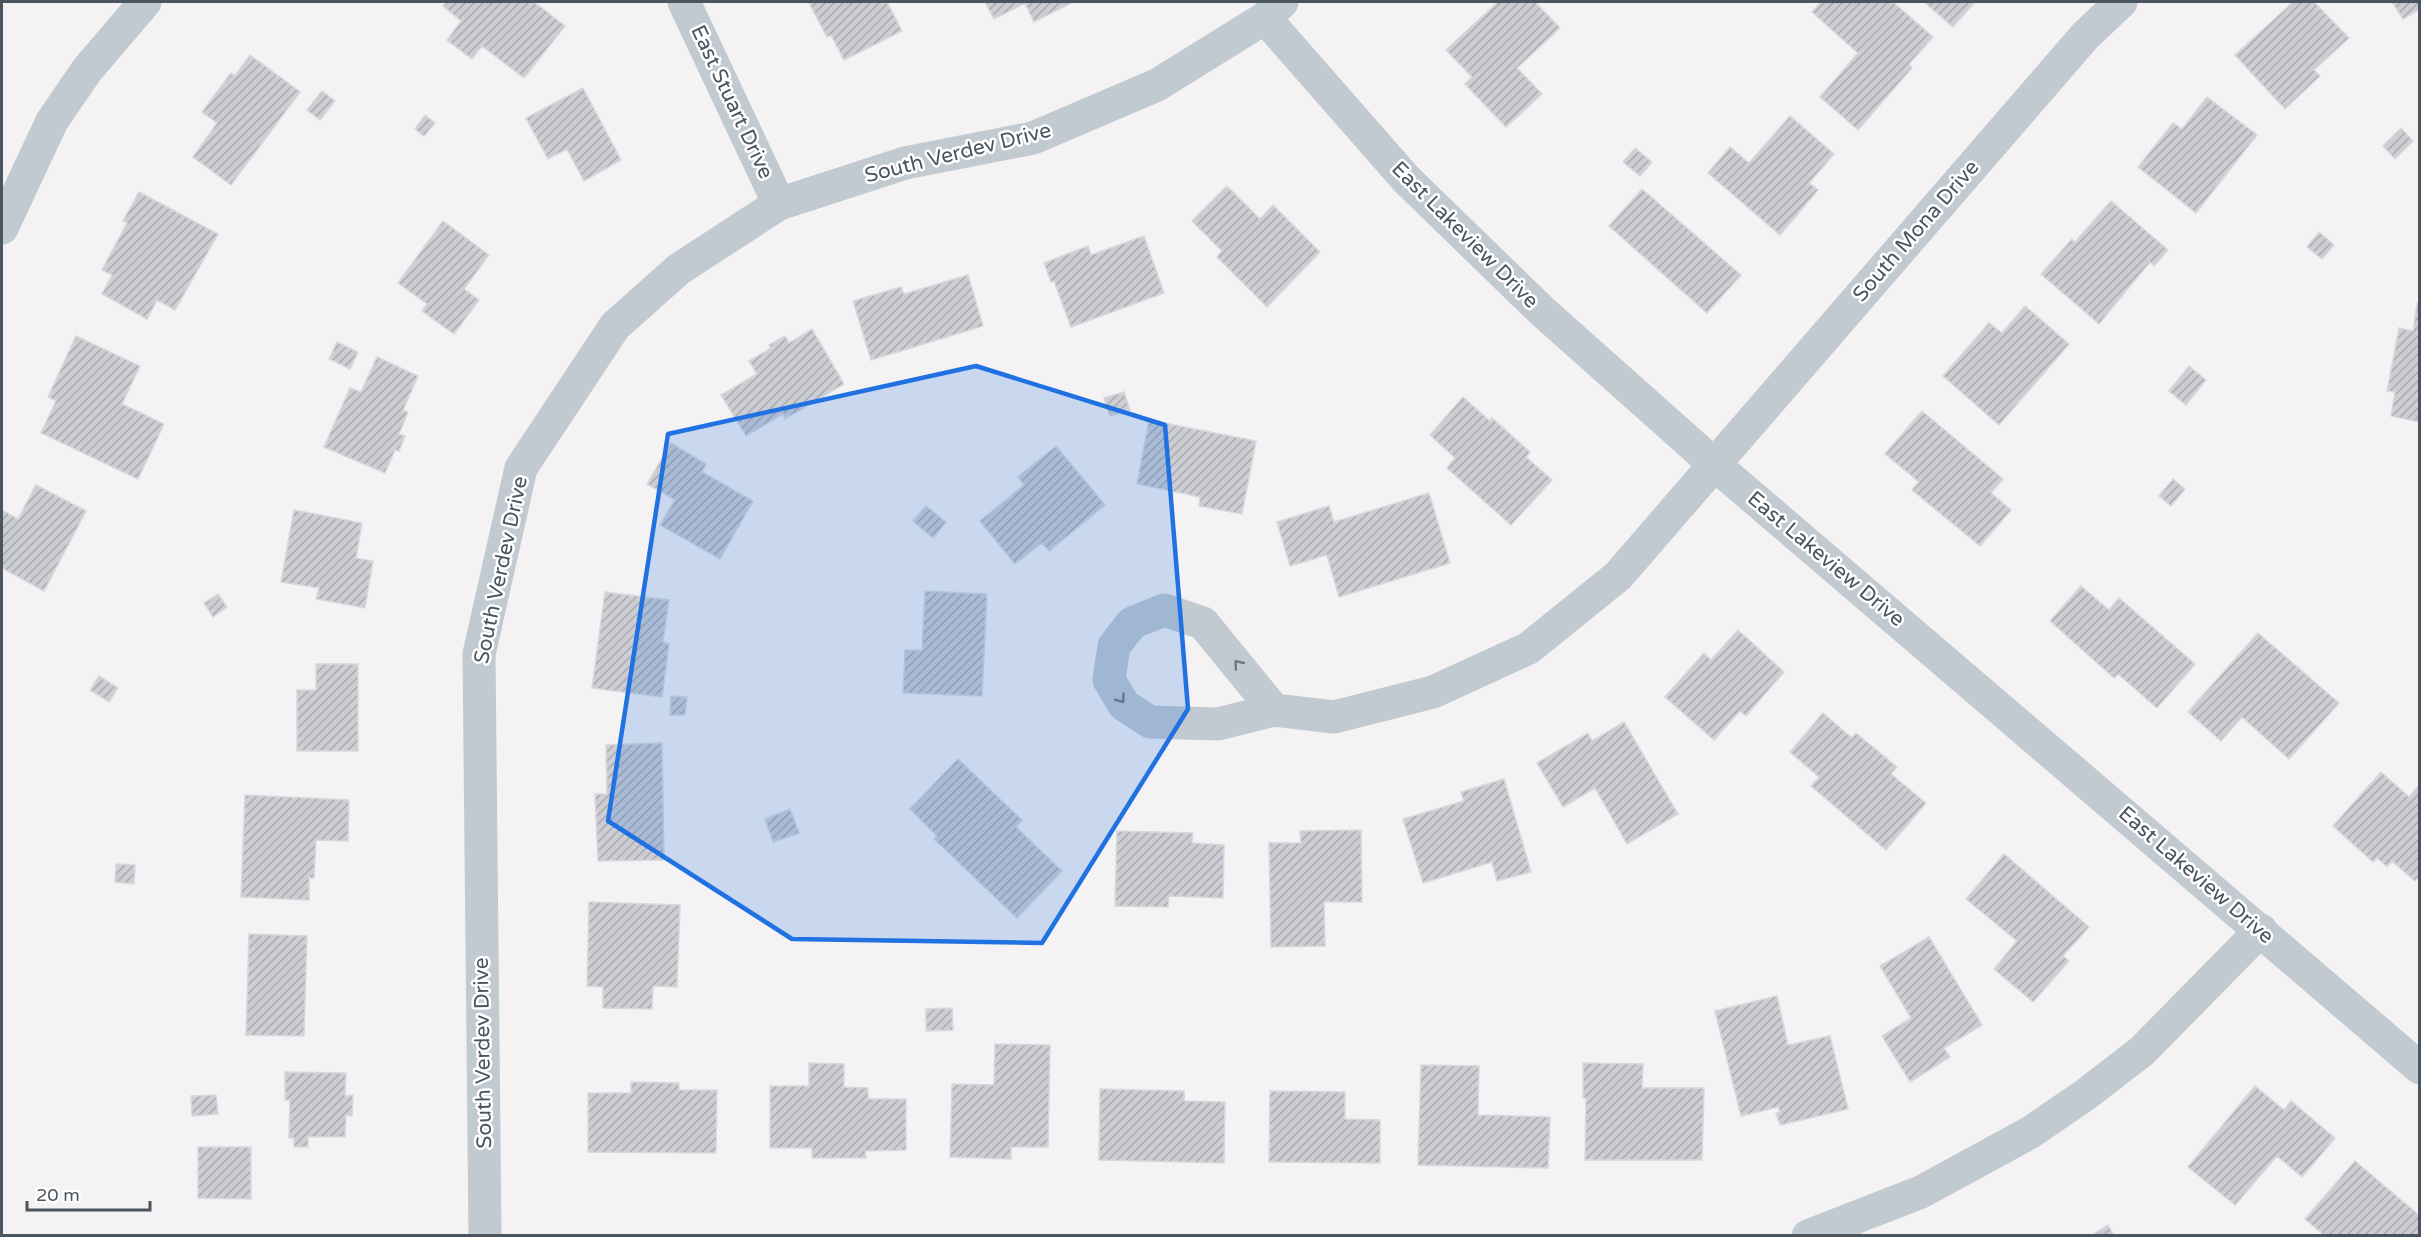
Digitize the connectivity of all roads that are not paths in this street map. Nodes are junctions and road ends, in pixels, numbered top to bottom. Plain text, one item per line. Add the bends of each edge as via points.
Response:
1 (145, 2) edge
2 (684, 2) edge
3 (2121, 2) edge
4 (1273, 10) edge
5 (779, 204) junction
6 (2, 228) edge
7 (1715, 465) junction
8 (1274, 710) junction
9 (2261, 930) junction
10 (2420, 1068) edge
11 (485, 1236) edge
12 (1808, 1236) edge

1 - 6 street via 87,70 52,122
2 - 5 street, East Stuart Drive
3 - 7 street, South Mona Drive via 2085,36
4 - 5 street, South Verdev Drive via 1157,85 1033,138 905,163
4 - 7 street, East Lakeview Drive via 1406,179 1542,311
5 - 11 street, South Verdev Drive via 679,269 615,326 521,468 479,654
7 - 8 street, South Mona Drive via 1618,576 1529,648 1433,692 1334,717
7 - 9 street, East Lakeview Drive
8 -> 8 street via 1203,623 1164,610 1132,623 1114,646 1109,680 1124,705 1150,722 1218,724
9 - 10 street, East Lakeview Drive
9 - 12 street via 2142,1051 2040,1126 1921,1192

